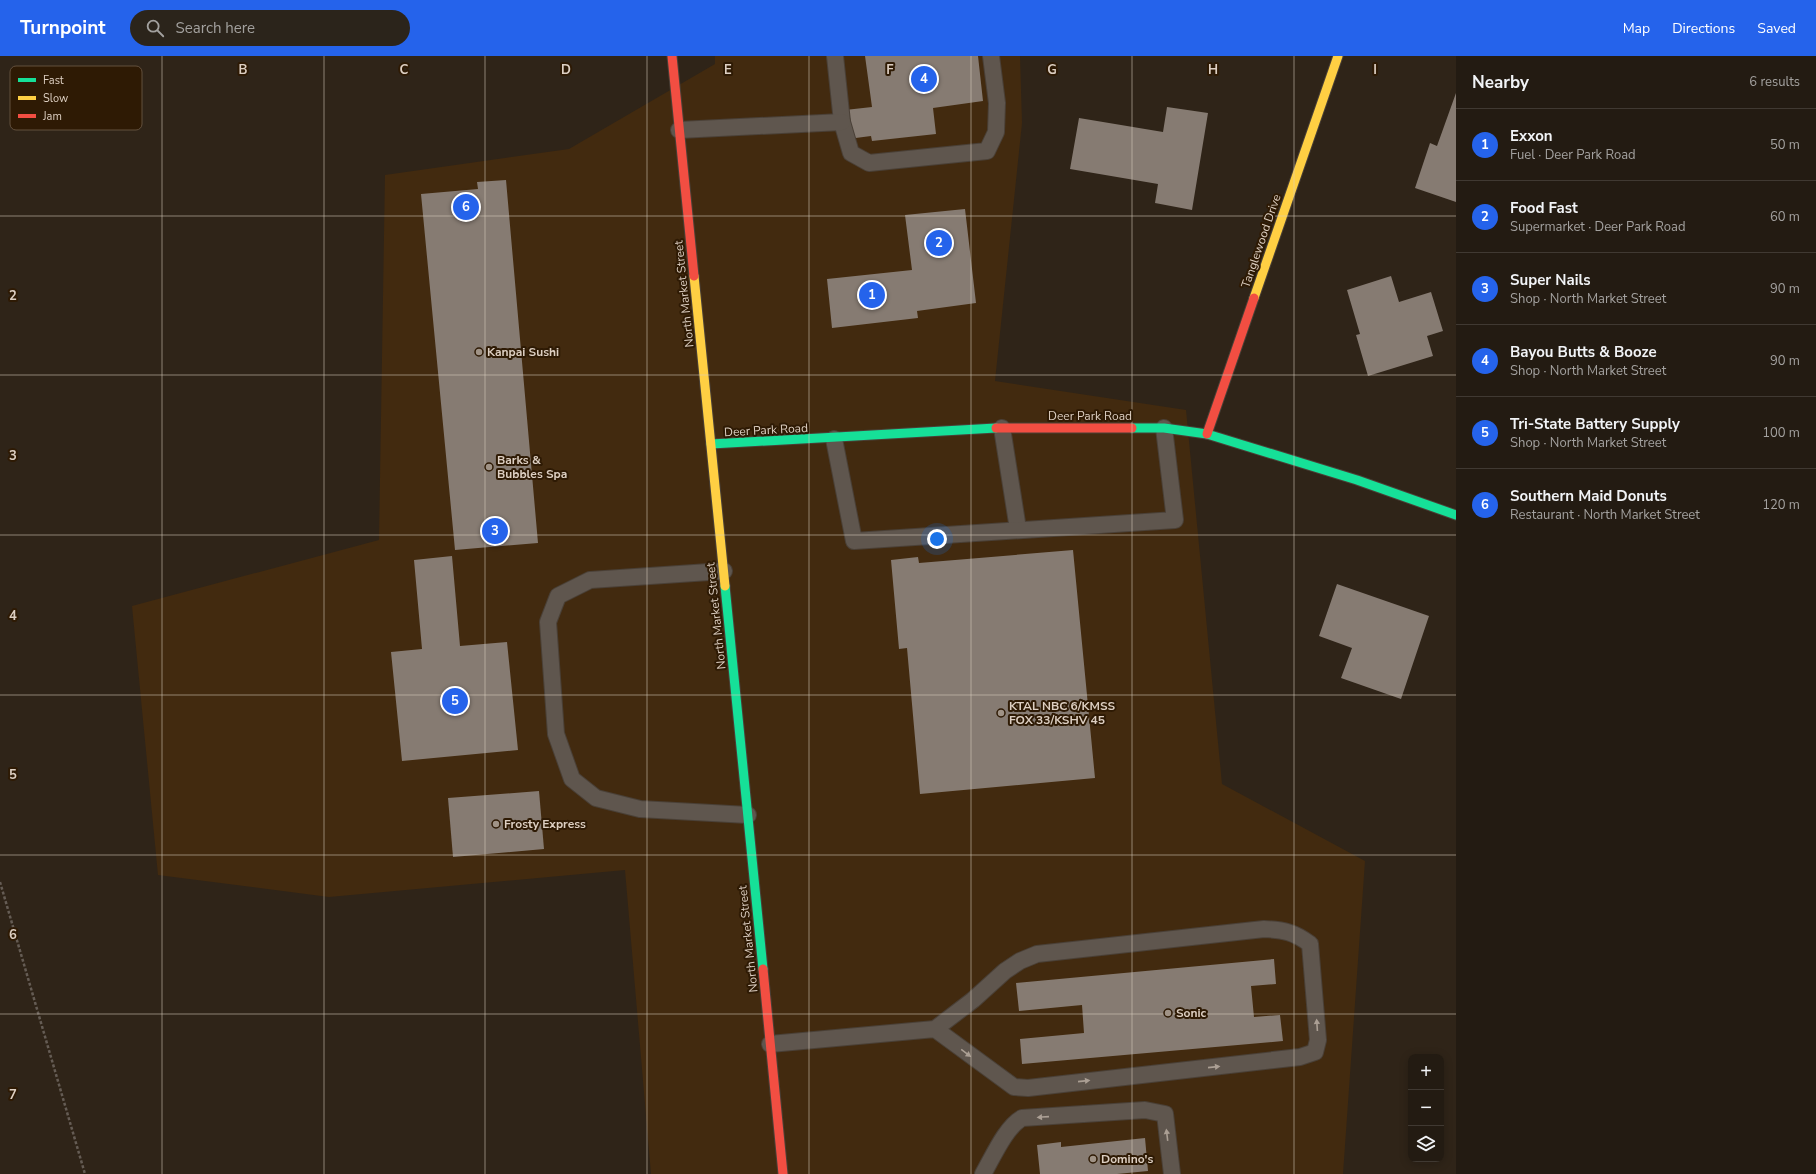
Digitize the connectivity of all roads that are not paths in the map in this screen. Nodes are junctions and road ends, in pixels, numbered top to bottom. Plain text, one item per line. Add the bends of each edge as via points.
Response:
1 (672, 56) edge
2 (835, 56) edge
3 (991, 56) edge
4 (1338, 56) edge
5 (842, 122) junction
6 (679, 130) junction
7 (1002, 428) junction
8 (1164, 428) junction
9 (1207, 434) junction
10 (834, 439) junction
11 (711, 444) junction
12 (1456, 515) edge
13 (1018, 529) junction
14 (724, 571) junction
15 (748, 815) junction
16 (935, 1029) junction
17 (770, 1044) junction
18 (783, 1174) edge
19 (983, 1174) edge
20 (1172, 1174) edge

1 - 6 street, North Market Street
2 - 5 lane
3 - 5 lane via 997,103 996,132 987,151 869,163 851,153
4 - 9 street, Tanglewood Drive
5 - 6 lane
6 - 11 street, North Market Street
7 - 8 street, Deer Park Road
7 - 10 street, Deer Park Road
7 - 13 lane
8 - 9 street, Deer Park Road
8 - 13 lane via 1175,520
9 - 12 street, Deer Park Road via 1357,480
10 - 11 street, Deer Park Road
10 - 13 lane via 854,540
11 - 14 street, North Market Street
14 - 15 street, North Market Street
14 - 15 lane via 590,580 558,596 548,622 556,734 572,780 596,798 640,809
15 - 17 street, North Market Street
16 -> 16 lane via 1014,1087 1028,1088 1300,1057 1315,1052 1318,1040 1310,944 1298,935 1282,930 1264,929 1037,954 1005,971
16 - 17 lane
17 - 18 street, North Market Street
20 -> 19 lane via 1164,1114 1145,1110 1022,1118 1009,1129

